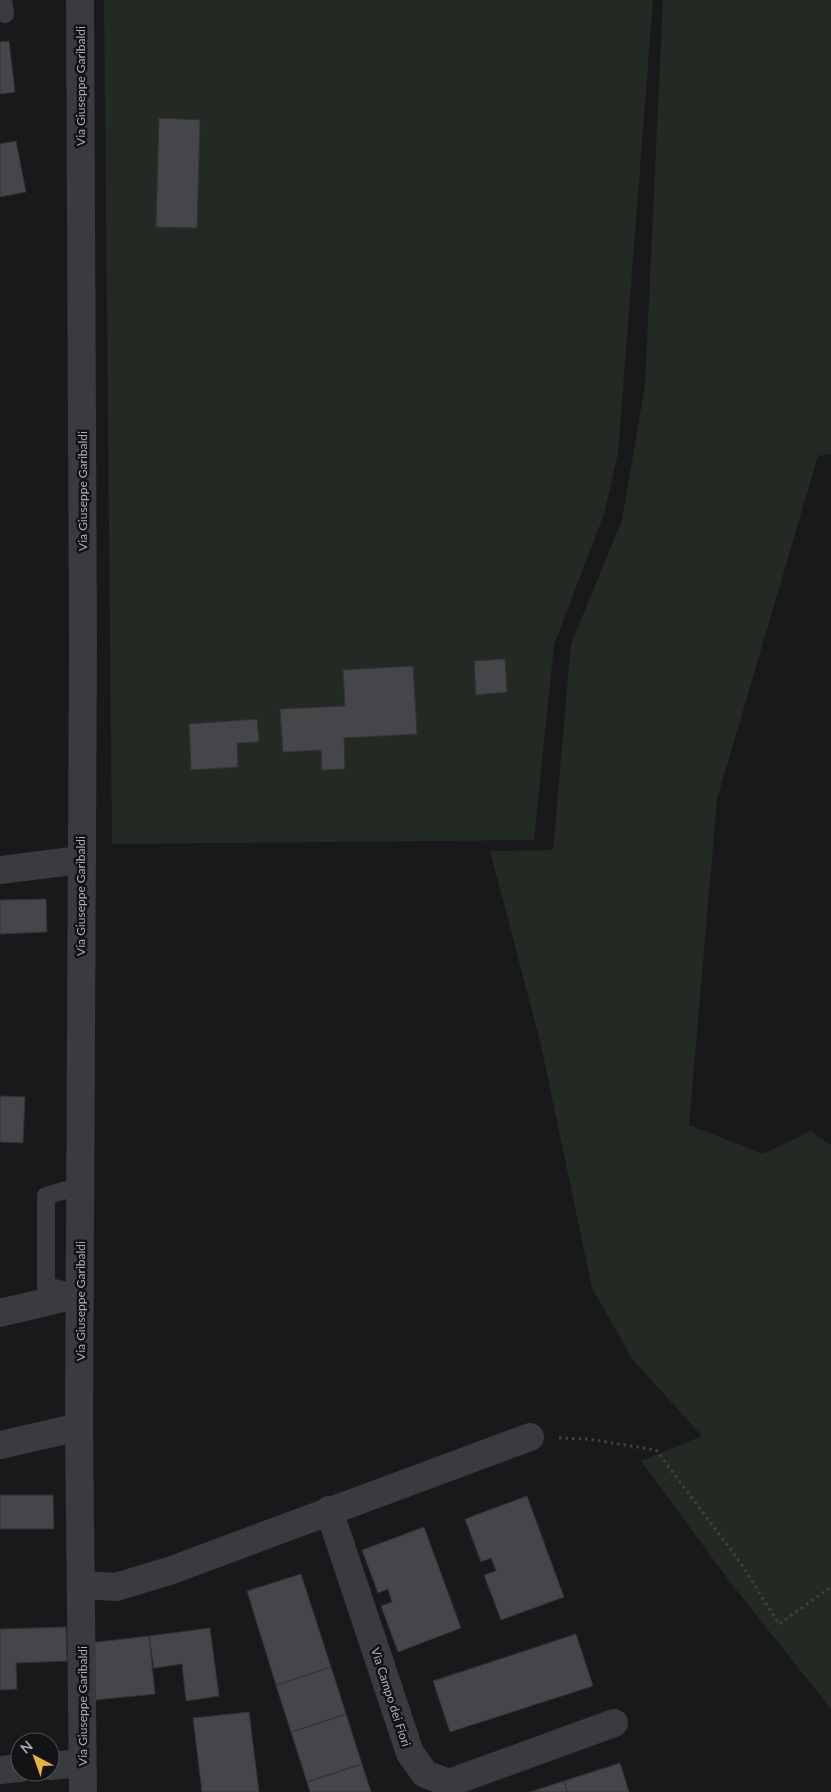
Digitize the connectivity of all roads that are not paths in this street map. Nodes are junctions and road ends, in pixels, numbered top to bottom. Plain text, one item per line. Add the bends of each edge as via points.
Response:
1 (80, 0) edge
2 (80, 860) junction
3 (0, 870) edge
4 (80, 1294) junction
5 (0, 1313) edge
6 (79, 1427) junction
7 (530, 1437) road end
8 (0, 1446) edge
9 (329, 1510) junction
10 (82, 1585) junction
11 (614, 1723) dead end
12 (82, 1763) junction
13 (60, 1765) edge
14 (83, 1792) edge

1 - 2 street, Via Giuseppe Garibaldi via 83,636
2 - 3 street
2 - 4 street, Via Giuseppe Garibaldi
4 - 5 street
4 - 6 street, Via Giuseppe Garibaldi
6 - 8 street
6 - 10 street, Via Giuseppe Garibaldi
7 - 9 street
9 - 10 street via 169,1571 116,1587
9 - 11 street, Via Campo dei Fiori via 410,1753 425,1774 449,1782
10 - 12 street, Via Giuseppe Garibaldi
12 - 13 street
12 - 14 street, Via Giuseppe Garibaldi

